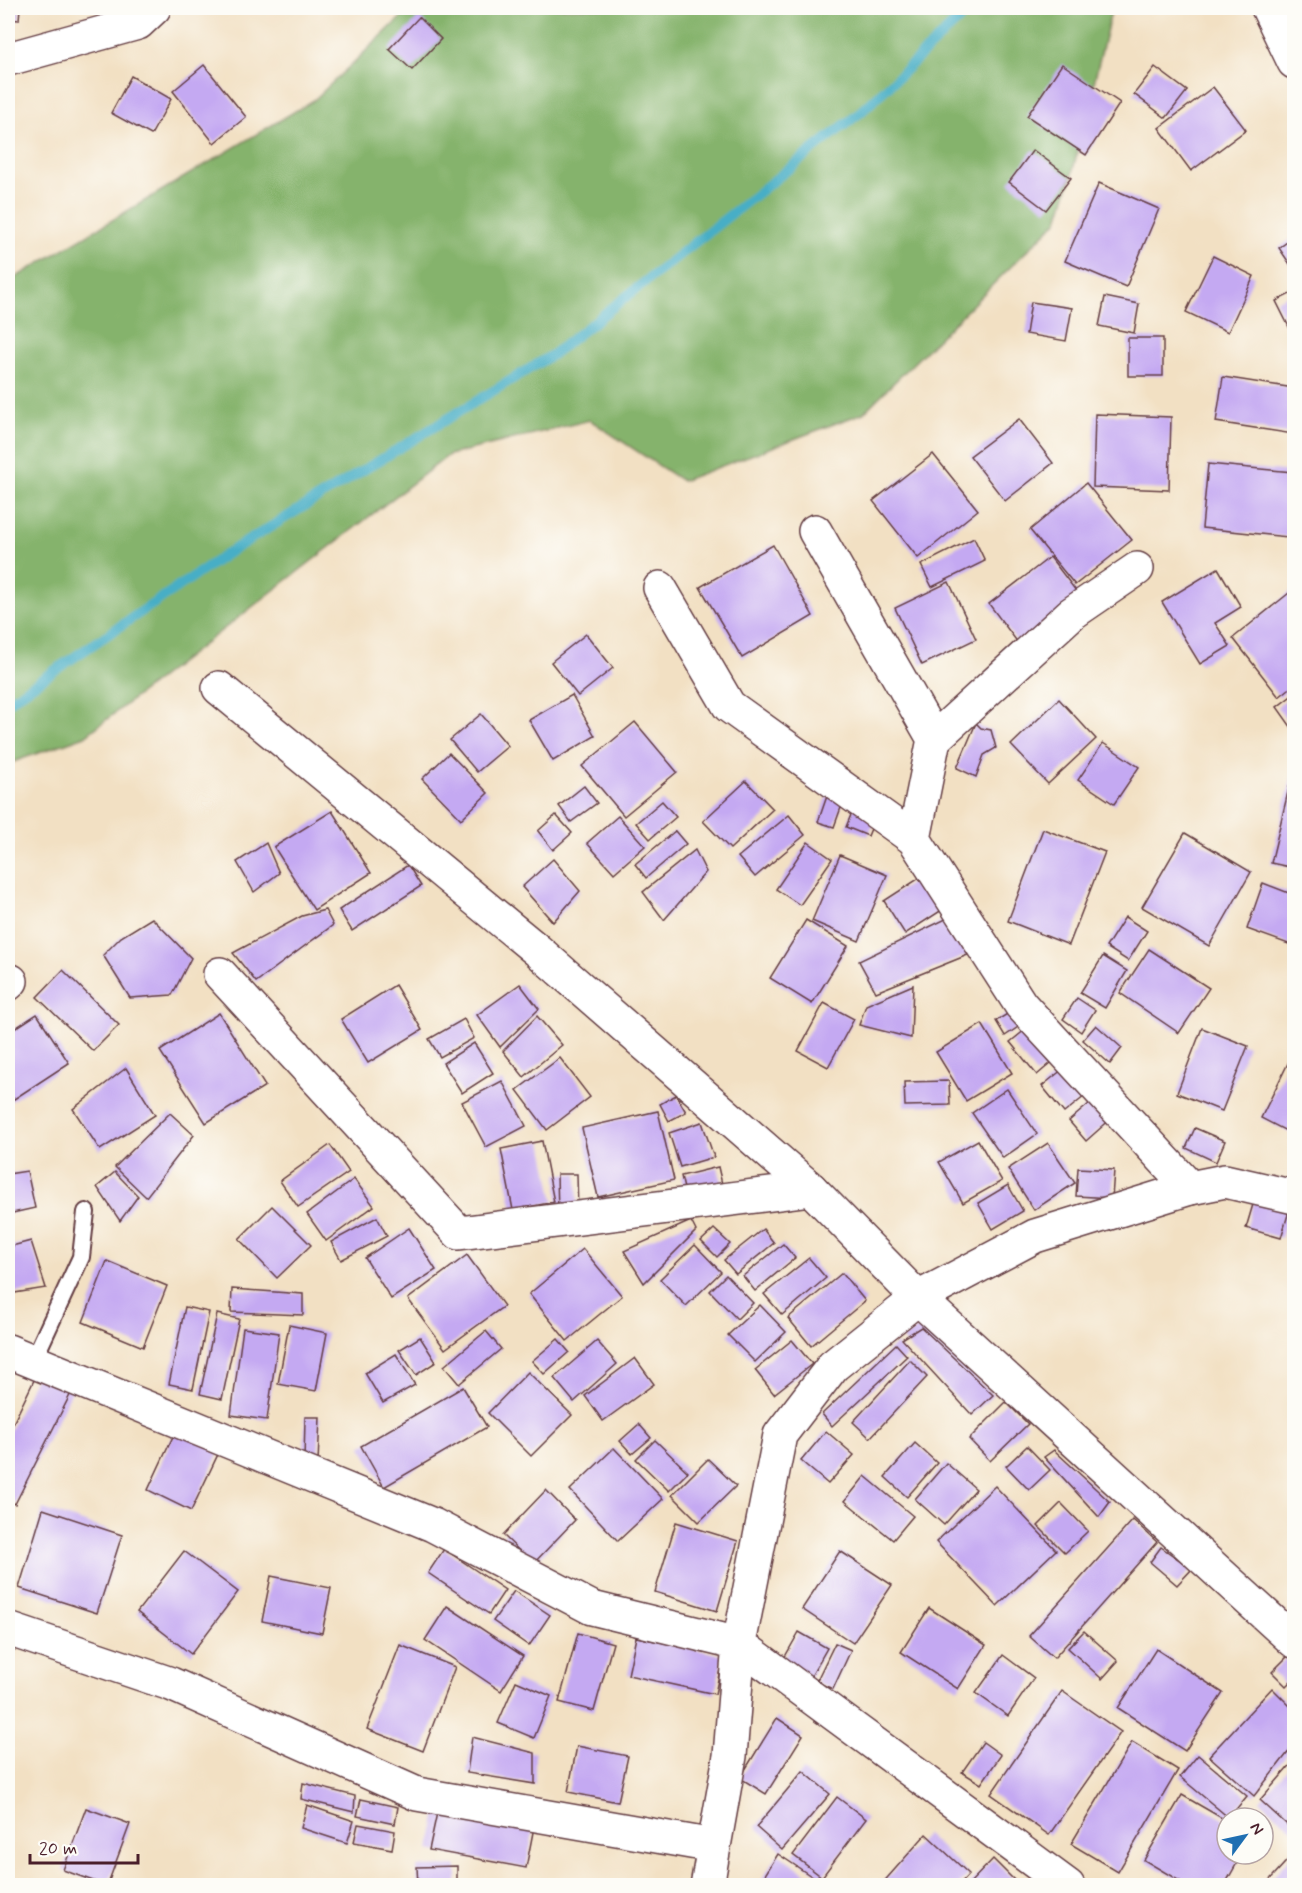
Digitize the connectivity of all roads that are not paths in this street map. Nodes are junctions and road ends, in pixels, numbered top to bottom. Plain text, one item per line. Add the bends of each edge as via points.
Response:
1 (154, 8) edge
2 (1268, 8) edge
3 (8, 59) edge
4 (1294, 62) edge
5 (815, 531) dead end
6 (1137, 569) dead end
7 (660, 588) dead end
8 (219, 687) dead end
9 (934, 739) junction
10 (914, 839) junction
11 (220, 974) dead end
12 (1190, 1188) junction
13 (811, 1189) junction
14 (1294, 1197) edge
15 (86, 1212) dead end
16 (918, 1298) junction
17 (20, 1356) edge
18 (8, 1629) edge
19 (1294, 1641) edge
20 (739, 1644) junction
21 (714, 1846) junction
22 (707, 1886) edge
23 (1068, 1886) edge

1 - 3 street via 138,23
2 - 4 street
5 - 9 street
6 - 9 street via 1071,614
7 - 10 street via 729,706
8 - 13 street via 537,950
9 - 10 street
10 - 12 street via 1021,1005
11 - 13 street via 459,1233
12 - 14 street via 1225,1181
12 - 16 street via 1035,1236
13 - 16 street
15 - 17 lane via 81,1257
16 - 19 street
16 - 20 street via 832,1366 780,1435
17 - 20 street via 433,1525 592,1608
18 - 21 street via 171,1684 417,1794
20 - 21 street via 730,1756
20 - 23 street
21 - 22 street

